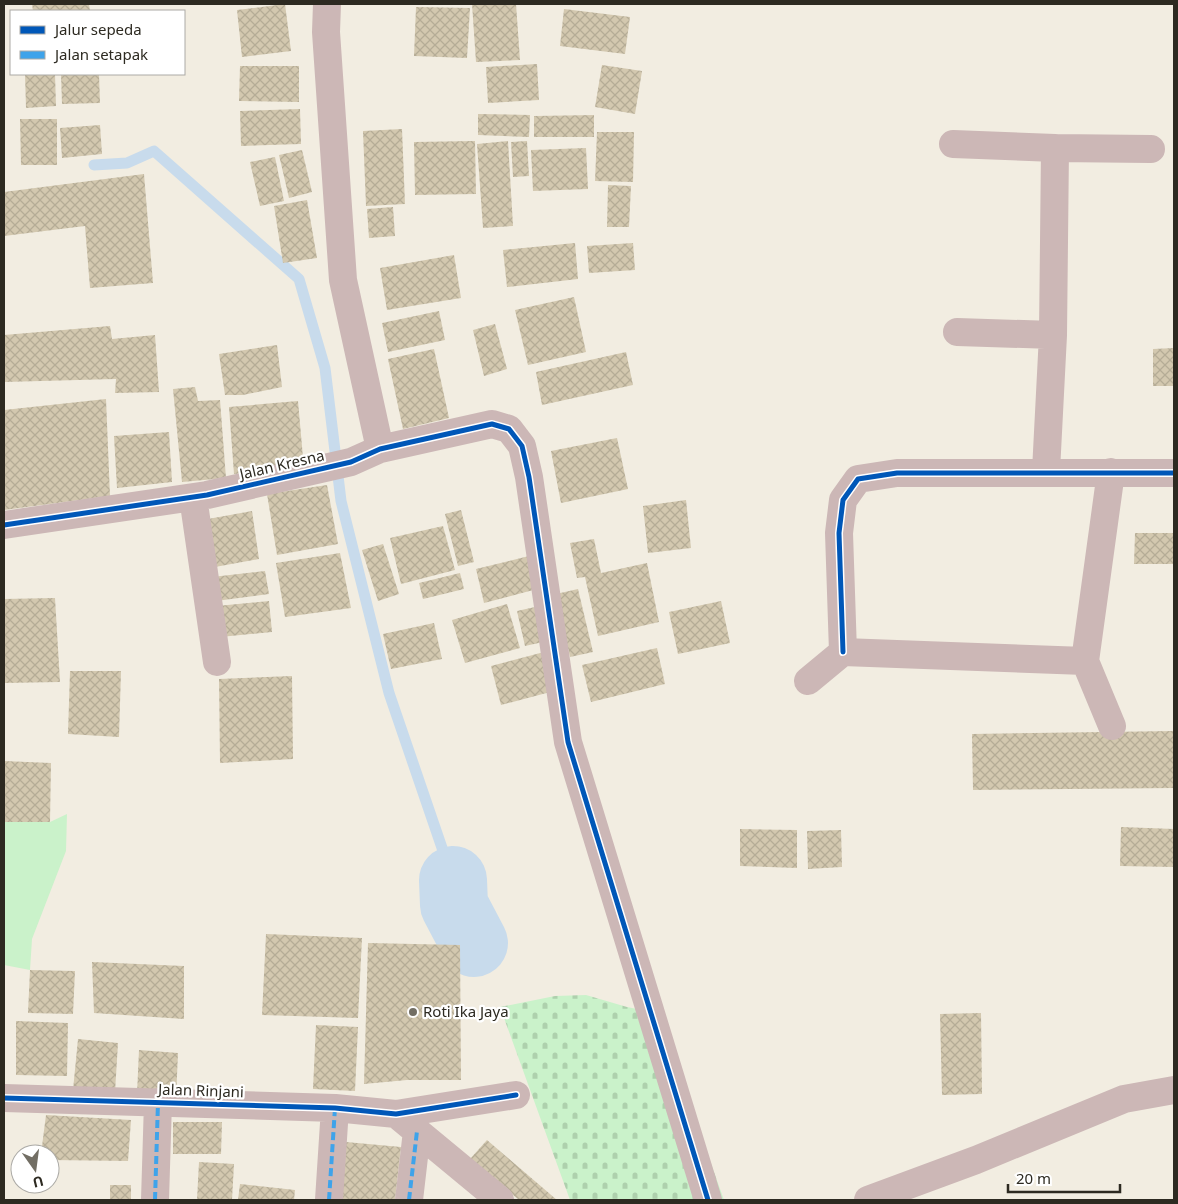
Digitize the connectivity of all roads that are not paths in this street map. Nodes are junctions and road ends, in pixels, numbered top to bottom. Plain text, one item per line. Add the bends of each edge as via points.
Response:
1 (327, 4) edge
2 (953, 144) dead end
3 (1056, 148) junction
4 (1151, 149) dead end
5 (957, 332) dead end
6 (1053, 335) junction
7 (380, 449) junction
8 (1046, 471) junction
9 (1111, 472) junction
10 (1174, 473) edge
11 (193, 497) junction
12 (4, 525) edge
13 (843, 652) junction
14 (1085, 660) junction
15 (217, 662) dead end
16 (808, 681) dead end
17 (1112, 726) dead end
18 (1174, 1090) edge
19 (516, 1095) dead end
20 (4, 1098) edge
21 (158, 1102) junction
22 (335, 1108) junction
23 (396, 1114) junction
24 (417, 1131) junction
25 (155, 1200) edge
26 (329, 1200) edge
27 (409, 1200) edge
28 (500, 1200) edge
29 (708, 1200) edge
30 (868, 1200) edge

1 - 7 street via 326,32 342,280
2 - 3 street
3 - 4 street
3 - 6 street
5 - 6 street
6 - 8 street
7 - 11 street, Jalan Kresna via 351,462
7 - 29 street, Jalan Kresna via 492,424 509,429 522,446 568,742
8 - 9 street
8 - 13 street via 897,473 858,478 843,500 839,533
9 - 10 street
9 - 14 street
11 - 12 street, Jalan Kresna
11 - 15 street
13 - 14 street
13 - 16 street
14 - 17 street
18 - 30 street via 1124,1099
19 - 23 street, Jalan Rinjani
20 - 21 street, Jalan Rinjani
21 - 22 street, Jalan Rinjani
21 - 25 street
22 - 23 street, Jalan Rinjani
22 - 26 street
23 - 24 street
24 - 27 street
24 - 28 street

